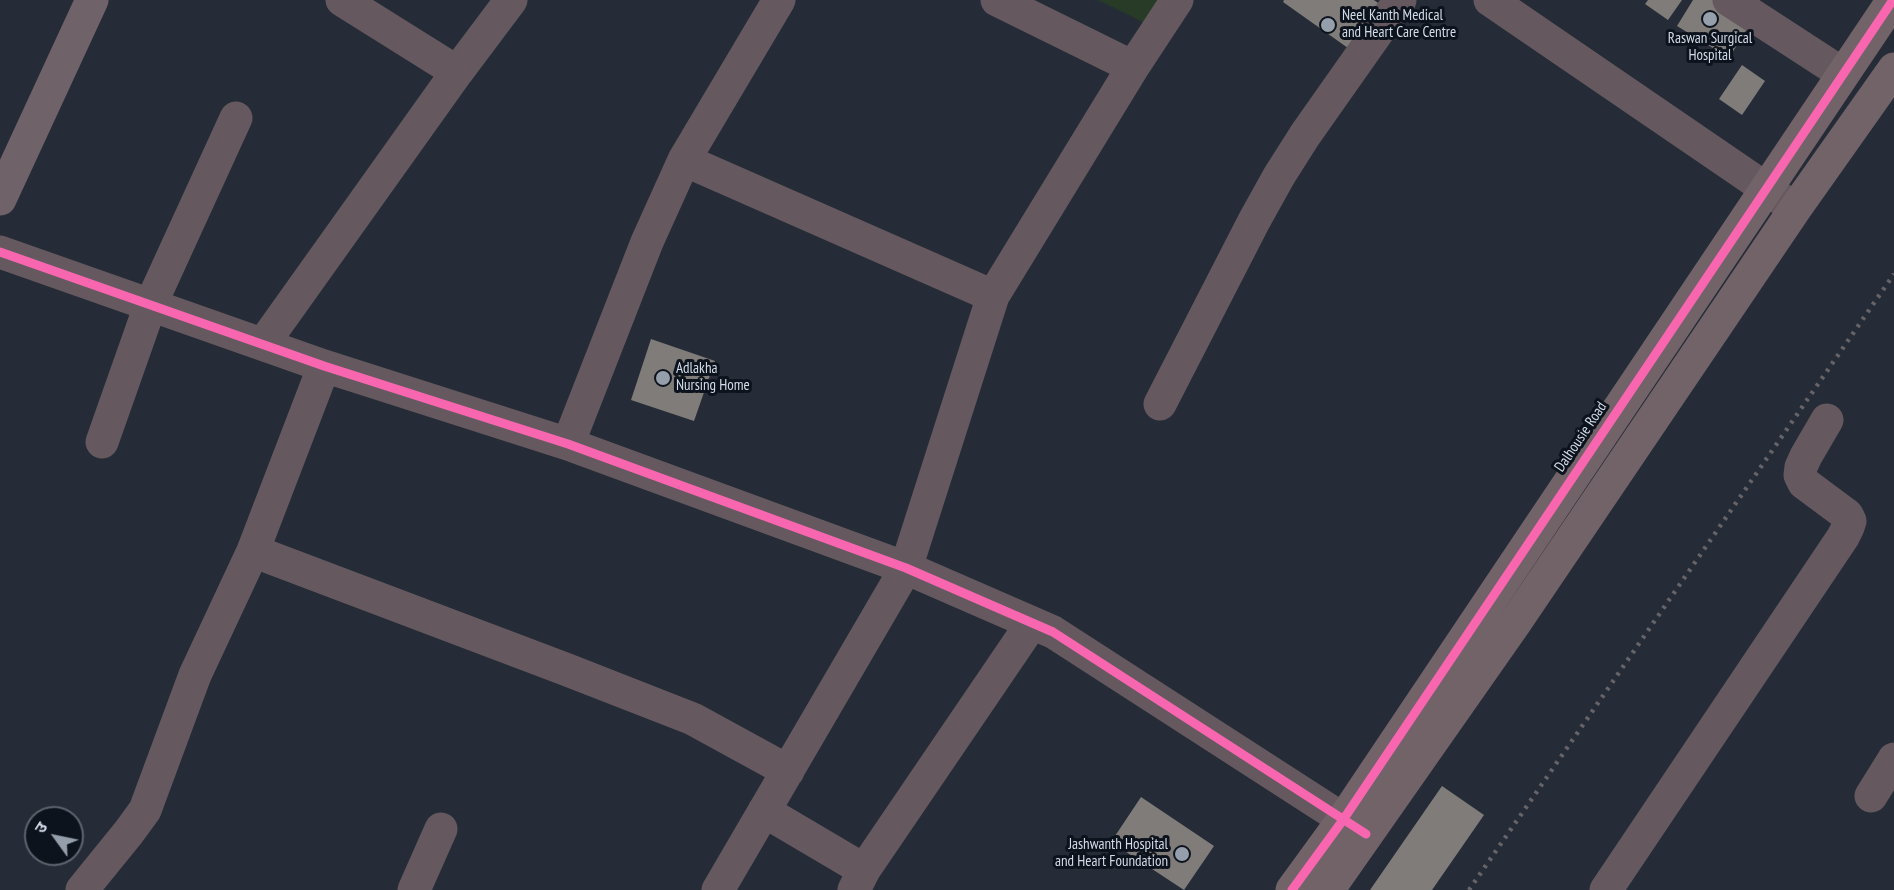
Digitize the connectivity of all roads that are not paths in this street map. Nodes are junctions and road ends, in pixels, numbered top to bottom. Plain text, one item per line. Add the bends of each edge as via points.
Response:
1 (92, 0) edge
2 (342, 0) edge
3 (511, 0) edge
4 (779, 0) edge
5 (998, 0) edge
6 (1177, 0) edge
7 (1400, 0) edge
8 (1490, 0) edge
9 (1729, 0) edge
10 (1893, 0) edge
11 (1133, 67) junction
12 (1894, 69) edge
13 (457, 72) junction
14 (1843, 74) junction
15 (236, 118) dead end
16 (684, 160) junction
17 (1765, 188) junction
18 (0, 199) edge
19 (1796, 209) junction
20 (0, 252) edge
21 (993, 296) junction
22 (150, 306) junction
23 (263, 344) junction
24 (324, 366) junction
25 (1160, 404) dead end
26 (1827, 420) dead end
27 (102, 442) dead end
28 (568, 444) junction
29 (253, 551) junction
30 (906, 568) junction
31 (1032, 623) junction
32 (1894, 759) edge
33 (788, 771) junction
34 (1871, 796) dead end
35 (764, 811) junction
36 (1354, 827) junction
37 (441, 829) dead end
38 (859, 880) edge
39 (82, 890) edge
40 (414, 890) edge
41 (718, 890) edge
42 (1292, 890) edge
43 (1328, 890) edge
44 (1606, 890) edge

1 - 18 main road
2 - 13 street
3 - 13 street
4 - 16 street
5 - 11 street
6 - 11 street
7 - 25 street via 1279,176
8 - 17 street
9 - 14 street
10 - 14 street, Dalhousie Road
11 - 21 street
12 - 19 street, Dalhousie Road
13 - 23 street
14 - 17 street, Dalhousie Road
15 - 22 street
16 - 21 street
16 - 28 street via 647,242
17 - 19 street
17 - 36 street, Dalhousie Road
19 - 36 street, Dalhousie Road via 1515,623
20 - 22 street
21 - 30 street
22 - 23 street
22 - 27 street
23 - 24 street
24 - 28 street
24 - 29 street
26 - 44 street via 1800,475 1804,483 1847,515 1850,521 1843,537
28 - 30 street
29 - 33 street via 693,719
29 - 39 street via 195,675 145,810
30 - 31 street
30 - 33 street
31 - 36 street via 1053,632
31 - 38 street
32 - 34 street
33 - 35 street
35 - 38 street
35 - 41 street
36 - 42 street, Dalhousie Road
36 - 43 street, Dalhousie Road
37 - 40 street

